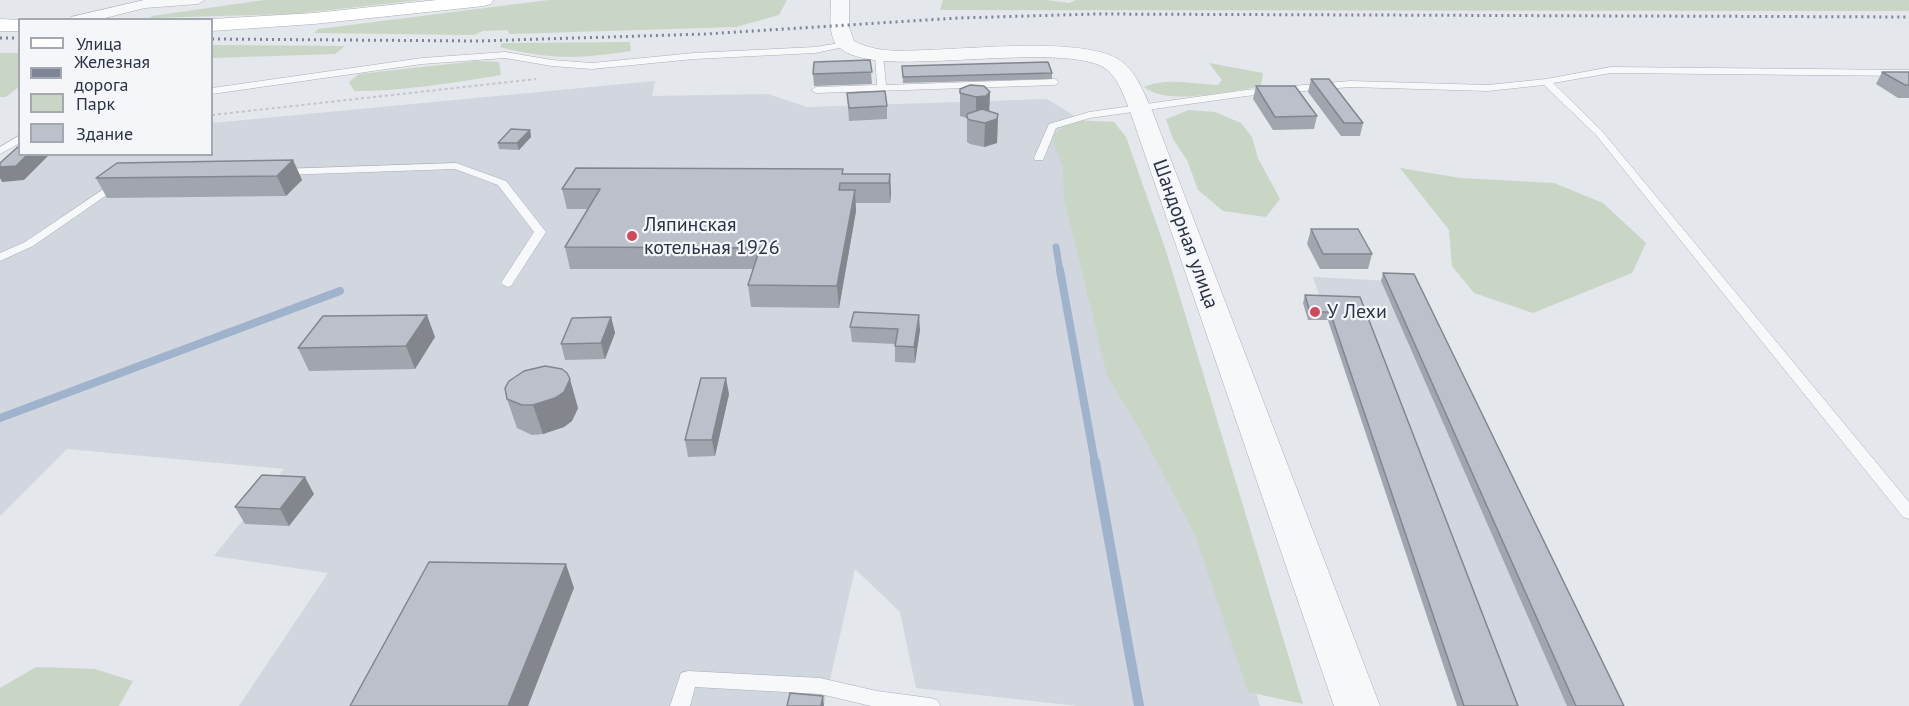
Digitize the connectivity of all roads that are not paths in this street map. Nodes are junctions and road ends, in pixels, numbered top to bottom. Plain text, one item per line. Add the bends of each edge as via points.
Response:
1 (198, 0) edge
2 (484, 0) edge
3 (840, 0) edge
4 (85, 18) edge
5 (0, 25) edge
6 (18, 25) edge
7 (213, 25) edge
8 (846, 44) junction
9 (879, 55) junction
10 (1909, 73) edge
11 (1055, 82) dead end
12 (1546, 82) junction
13 (882, 88) junction
14 (816, 90) dead end
15 (213, 91) edge
16 (1140, 108) junction
17 (18, 139) edge
18 (0, 151) edge
19 (1039, 158) dead end
20 (267, 172) edge
21 (125, 178) edge
22 (0, 257) edge
23 (507, 283) dead end
24 (1909, 513) edge
25 (680, 706) edge
26 (930, 706) edge
27 (1357, 706) edge

1 - 4 street via 146,4
2 - 7 main road via 350,16
3 - 8 street via 840,27
5 - 6 main road
8 - 9 street, Шандорная улица
8 - 15 lane via 815,51 694,56 592,66 505,55 422,61
9 - 13 lane
9 - 16 street, Шандорная улица via 1088,54 1109,61 1124,74
10 - 12 lane via 1611,70
11 - 13 lane
12 - 16 lane via 1488,88 1350,84
12 - 24 lane via 1599,133
13 - 14 lane
16 - 19 lane via 1052,126
16 - 27 street, Шандорная улица
17 - 18 lane
20 - 23 lane via 456,166 502,183 540,232
21 - 22 lane via 29,244
25 - 26 lane via 688,679 820,686

